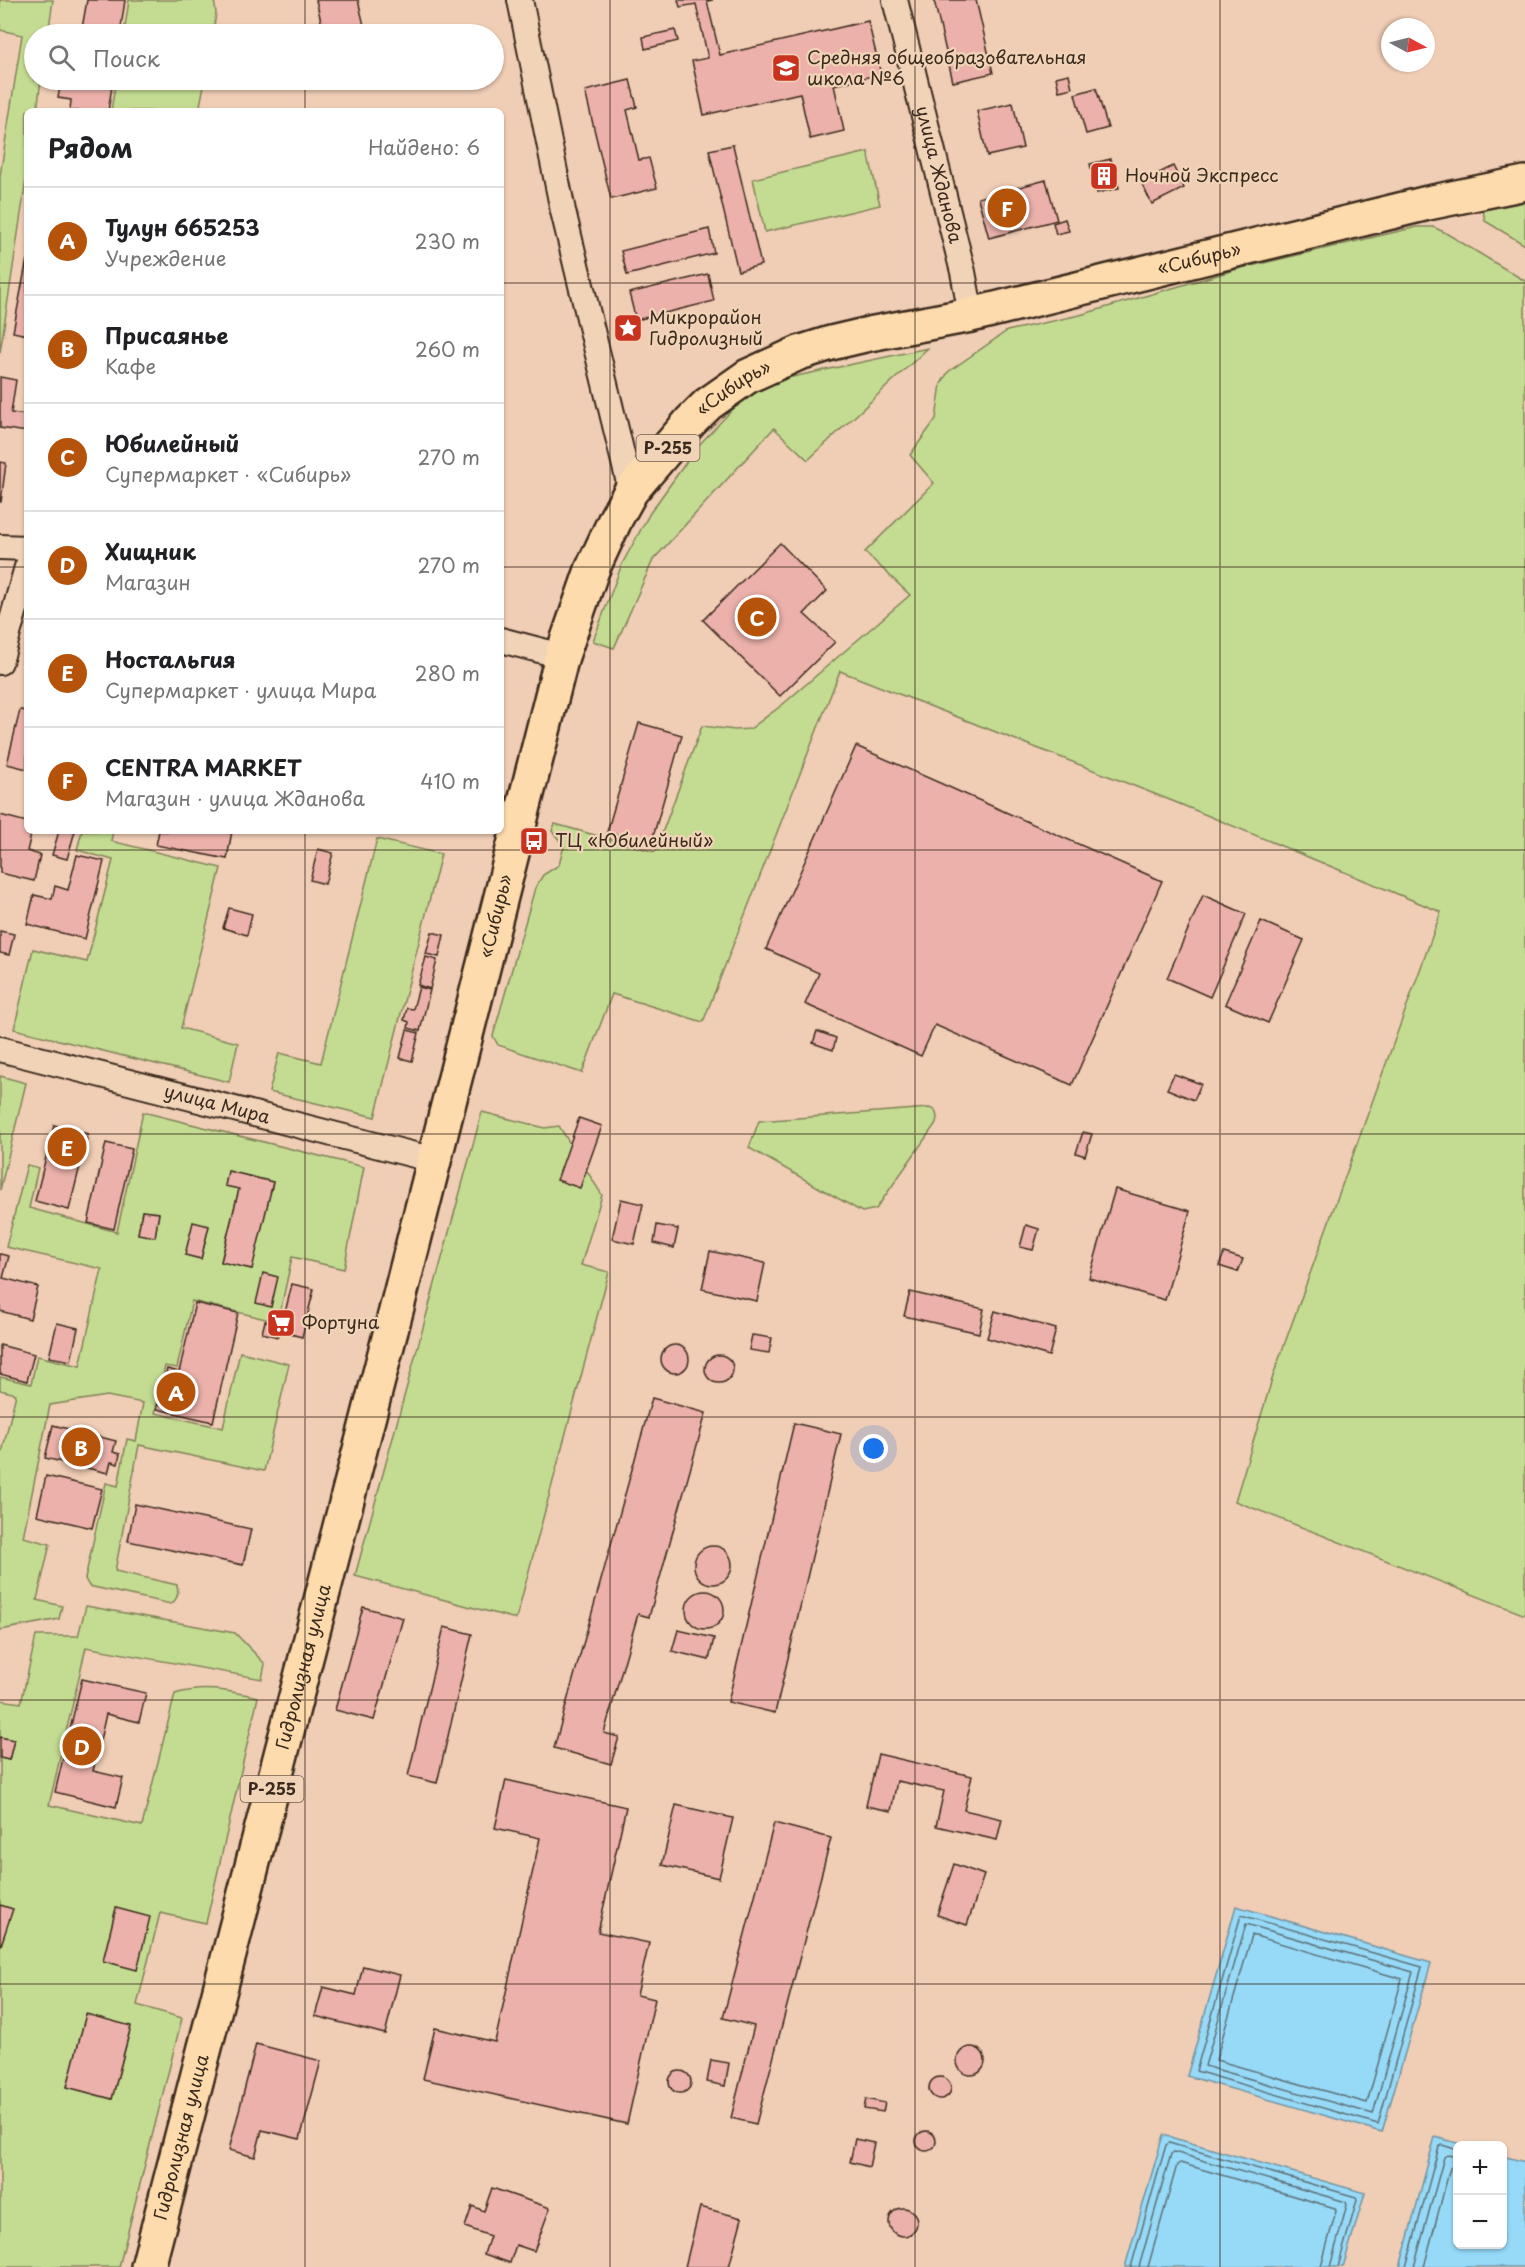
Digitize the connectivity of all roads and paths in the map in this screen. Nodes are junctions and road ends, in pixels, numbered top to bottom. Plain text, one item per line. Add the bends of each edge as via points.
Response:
1 (520, 0) edge
2 (895, 0) edge
3 (1525, 183) edge
4 (971, 315) junction
5 (631, 491) junction
6 (0, 547) edge
7 (24, 548) edge
8 (24, 578) edge
9 (504, 641) edge
10 (562, 656) junction
11 (0, 662) edge
12 (0, 1049) edge
13 (434, 1160) junction
14 (396, 1311) joint
15 (148, 2267) edge

1 - 5 street via 563,211
2 - 4 street, улица Жданова
3 - 4 highway, «Сибирь» / Р-255 via 1428,203
4 - 5 highway, «Сибирь» / Р-255 via 831,343 748,376 696,416
5 - 10 highway, «Сибирь» / Р-255 via 592,570
6 - 7 street
8 - 11 street
9 - 10 street
10 - 13 highway, «Сибирь» / Р-255
12 - 13 street, улица Мира
13 - 14 highway, «Сибирь» / Р-255
14 - 15 highway, Гидролизная улица / Р-255

